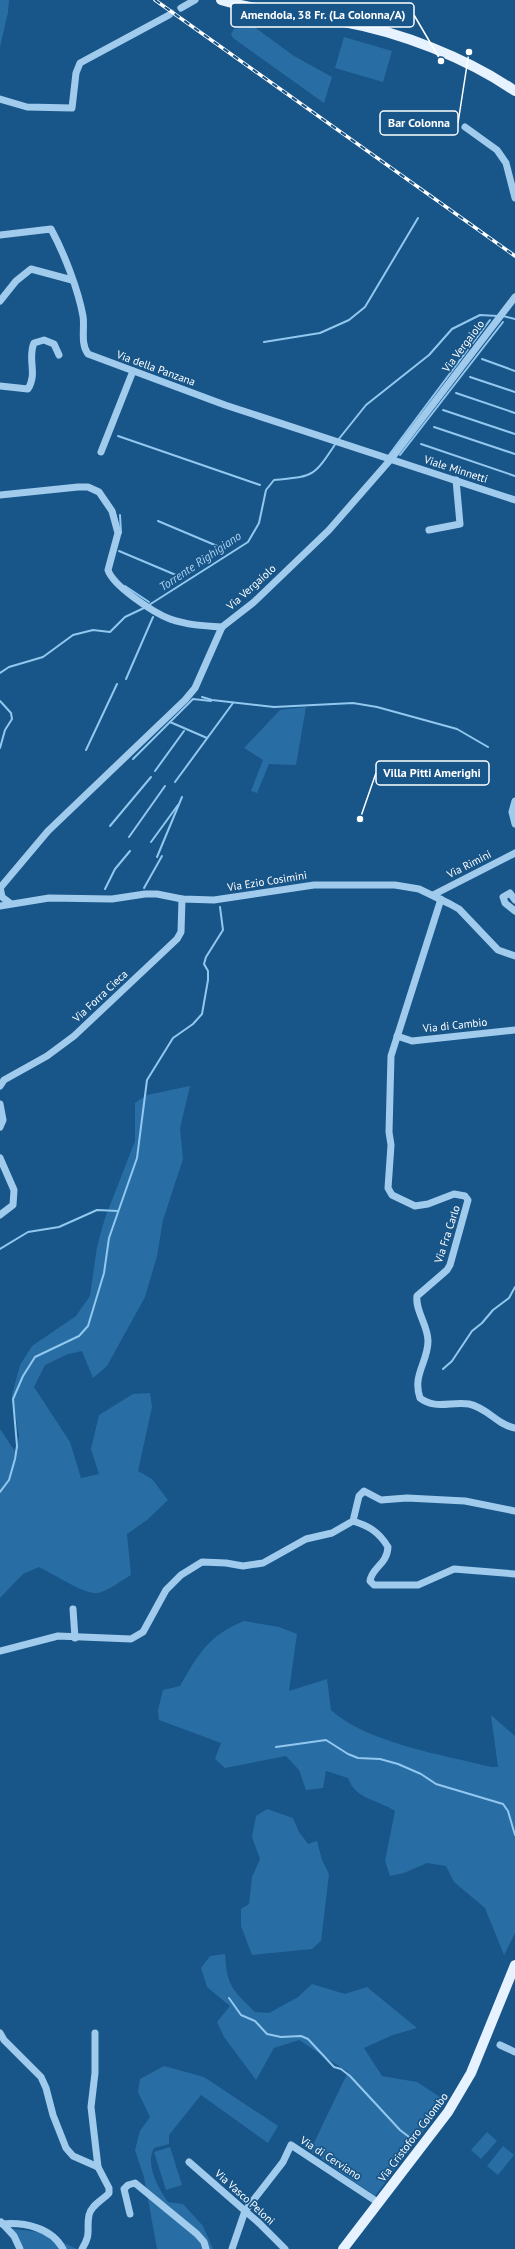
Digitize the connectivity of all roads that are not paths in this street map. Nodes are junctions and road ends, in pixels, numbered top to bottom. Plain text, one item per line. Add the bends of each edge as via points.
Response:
1 (195, 0) edge
2 (221, 0) edge
3 (181, 8) tunnel mouth
4 (169, 15) tunnel mouth
5 (515, 91) edge
6 (0, 100) edge
7 (465, 127) dead end
8 (515, 198) edge
9 (0, 236) edge
10 (72, 280) junction
11 (515, 297) edge
12 (0, 301) edge
13 (59, 355) dead end
14 (133, 371) junction
15 (0, 386) edge
16 (101, 452) dead end
17 (391, 459) junction
18 (456, 480) junction
19 (0, 496) edge
20 (515, 500) edge
21 (429, 530) dead end
22 (222, 627) junction
23 (515, 801) edge
24 (515, 824) edge
25 (515, 853) edge
26 (0, 888) edge
27 (433, 895) junction
28 (182, 899) junction
29 (442, 899) junction
30 (515, 900) edge
31 (10, 903) junction
32 (0, 906) edge
33 (515, 911) edge
34 (515, 956) edge
35 (515, 1030) edge
36 (397, 1036) junction
37 (0, 1086) edge
38 (0, 1104) edge
39 (0, 1127) edge
40 (0, 1158) edge
41 (0, 1215) edge
42 (515, 1428) edge
43 (515, 1511) edge
44 (353, 1521) junction
45 (515, 1574) edge
46 (73, 1609) dead end
47 (75, 1638) junction
48 (0, 1651) edge
49 (515, 1965) edge
50 (0, 2033) edge
51 (95, 2033) dead end
52 (500, 2045) dead end
53 (515, 2052) edge
54 (189, 2162) dead end
55 (98, 2167) junction
56 (379, 2203) junction
57 (245, 2212) junction
58 (130, 2214) dead end
59 (1, 2222) edge
60 (20, 2249) edge
61 (63, 2249) edge
62 (82, 2249) edge
63 (206, 2249) edge
64 (232, 2249) edge
65 (284, 2249) edge
66 (343, 2249) edge

1 - 3 street
2 - 5 main road via 250,8 344,22 394,35 460,61
4 - 6 street via 80,63 76,72 72,108 27,107
7 - 8 street via 497,150 506,163
9 - 10 street, Via della Panzana via 51,229
10 - 12 street via 30,269 16,281
10 - 14 street, Via della Panzana via 83,315 84,346 88,354
11 - 17 street, Via Vergaiolo
13 - 15 street via 54,344 44,340 34,343 31,351 34,380 28,389
14 - 16 street
14 - 17 street, Via della Panzana via 225,405
17 - 18 street, Viale Minnetti
17 - 22 street, Via Vergaiolo via 329,530 254,602
18 - 20 street, Viale Minnetti
18 - 21 street via 460,524
19 - 22 street via 78,487 88,487 99,492 112,511 118,533 108,570 115,582 169,619
22 - 26 street, Via Vergaiolo via 195,688 185,700 48,831
23 - 24 street via 512,812
25 - 27 street, Via Rimini
26 - 31 street via 2,897
27 - 28 street, Via Ezio Cosimini via 419,889 395,885 331,884 231,898
27 - 29 street, Via Ezio Cosimini
28 - 31 street, Via Ezio Cosimini via 145,894 112,899 50,898
28 - 37 street, Via Forra Cieca via 181,932 177,939 74,1036 47,1056 4,1080
29 - 34 street, Via Ezio Cosimini via 459,909 498,950
29 - 36 street, Via Fra Carlo
30 - 33 street via 510,893 503,897 505,903
31 - 32 street, Via Ezio Cosimini
35 - 36 street, Via di Cambio via 412,1040
36 - 42 street, Via Fra Carlo via 391,1056 389,1192 415,1206 454,1194 465,1196 468,1204 450,1265 417,1296 428,1342 419,1372 418,1392 420,1398 432,1405 468,1404 488,1412 501,1424
38 - 39 street via 3,1120
40 - 41 street via 14,1190 13,1205
43 - 44 street via 466,1500 381,1500 364,1491 358,1496
44 - 45 street via 367,1525 382,1536 388,1547 385,1562 371,1577 370,1581 374,1585 418,1585 454,1569
44 - 47 street via 332,1533 306,1539 263,1563 243,1566 202,1562 181,1575 166,1590 143,1632 131,1639
46 - 47 street
47 - 48 street via 58,1636
49 - 56 main road, Via Cristoforo Colombo via 462,2091
50 - 55 street via 41,2077 66,2148 73,2156
51 - 55 street via 95,2073 91,2107
52 - 53 street
54 - 57 street, Via Vasco Peloni
55 - 62 street via 109,2191 90,2214 89,2236
56 - 57 street, Via di Cerviano via 291,2145 283,2162
56 - 66 main road, Via Cristoforo Colombo
57 - 64 street
57 - 65 street, Via Vasco Peloni
58 - 63 street via 124,2189 131,2183 136,2183 197,2234
59 - 60 street via 14,2236
59 - 61 street via 46,2232 56,2238

